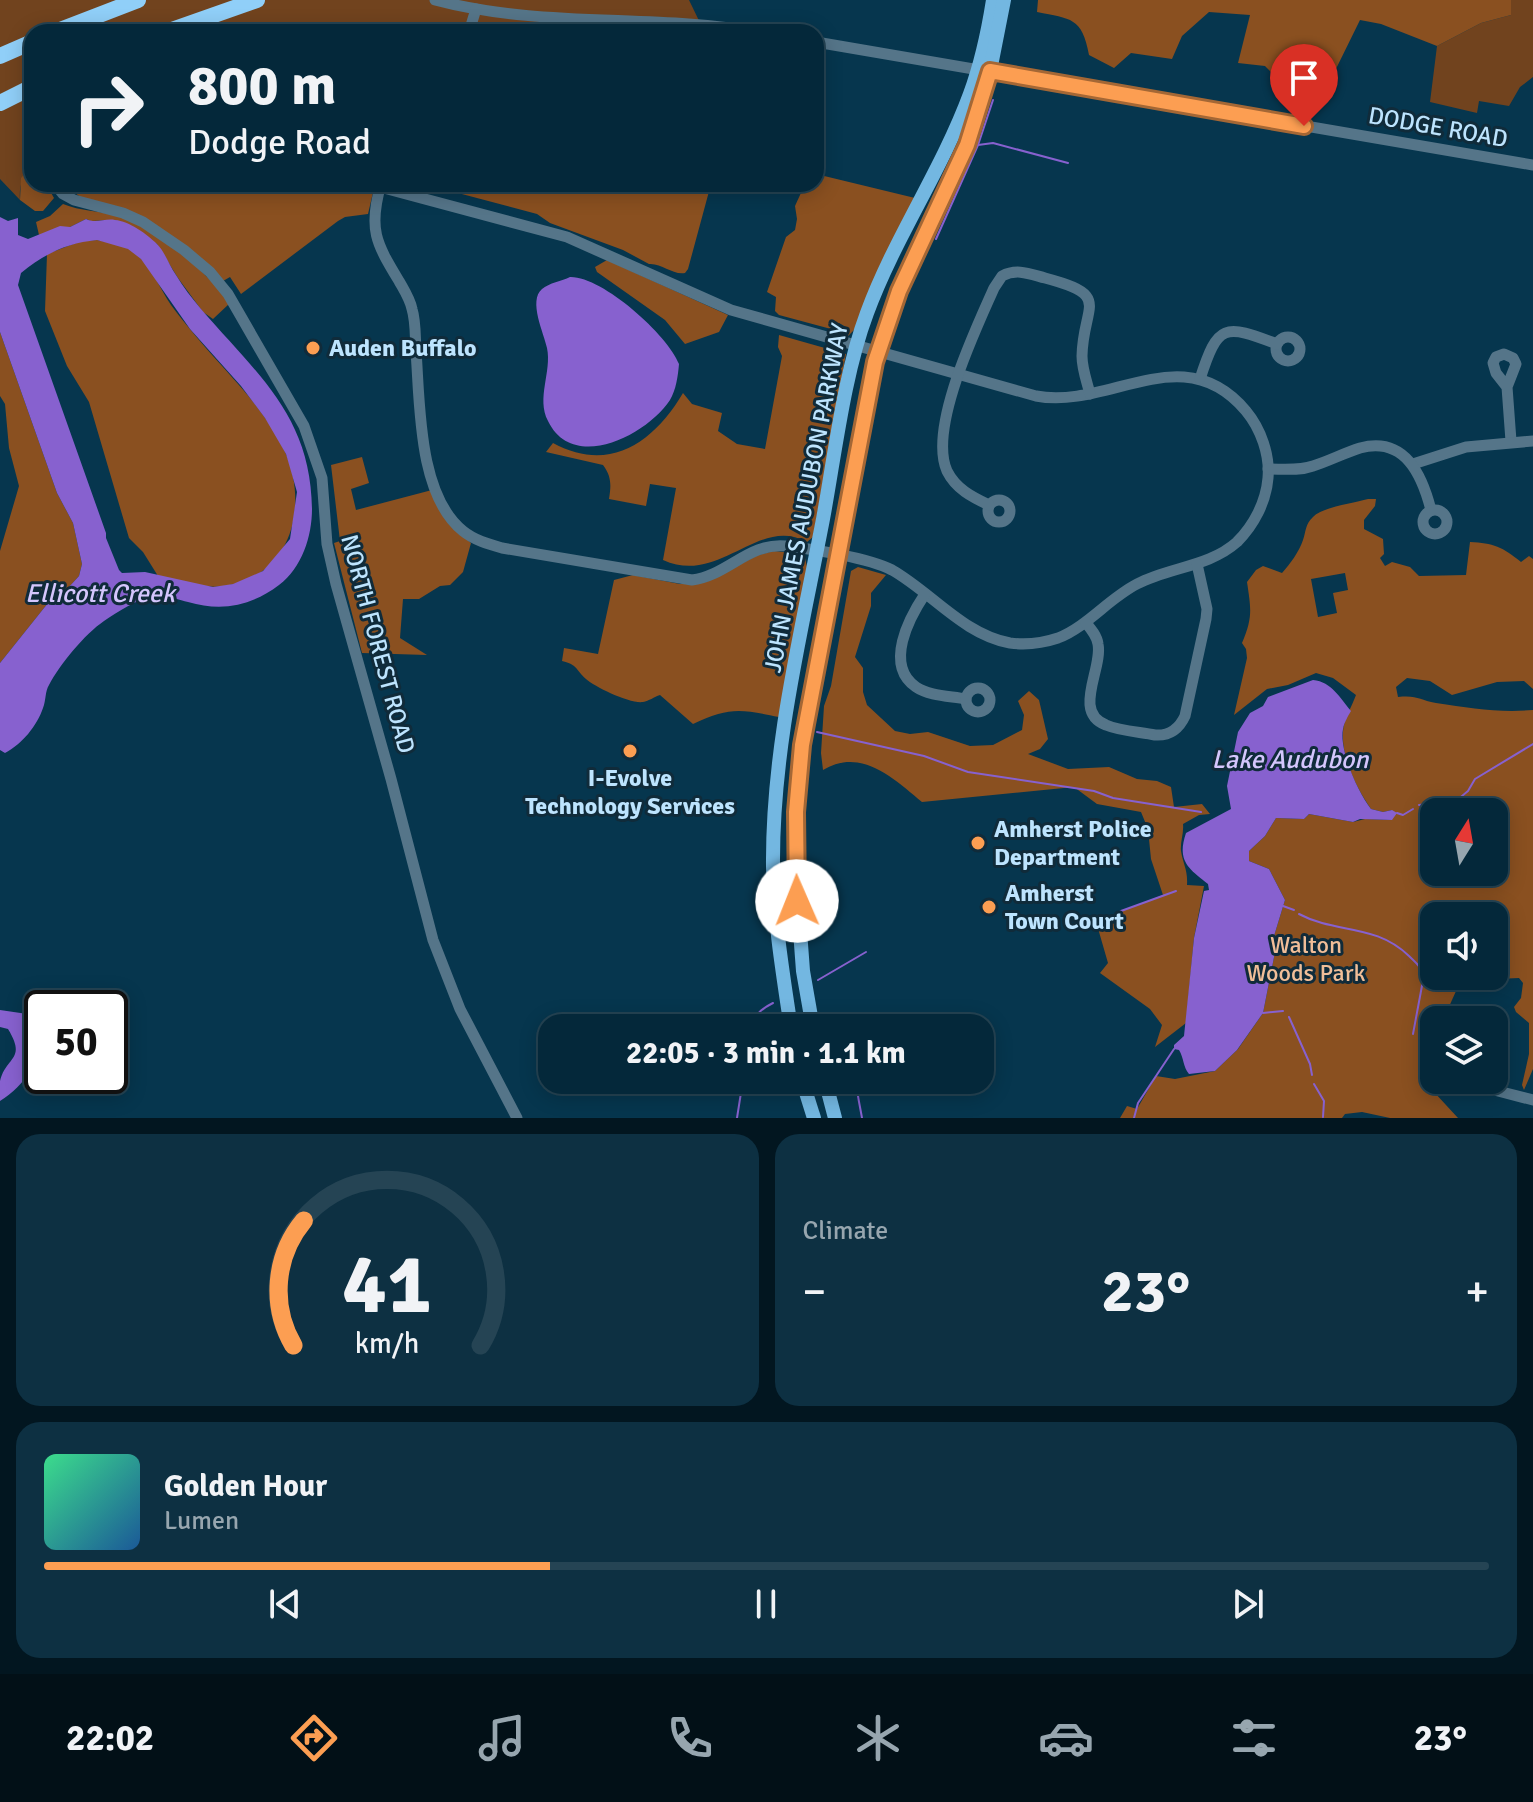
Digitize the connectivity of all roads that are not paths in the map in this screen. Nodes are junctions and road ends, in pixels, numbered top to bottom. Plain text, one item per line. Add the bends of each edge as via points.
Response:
1 (138, 0) edge
2 (257, 0) edge
3 (435, 0) edge
4 (993, 0) edge
5 (1004, 0) edge
6 (476, 9) junction
7 (76, 24) edge
8 (189, 24) edge
9 (471, 24) edge
10 (690, 24) edge
11 (824, 43) edge
12 (24, 46) edge
13 (0, 56) edge
14 (984, 70) junction
15 (24, 91) edge
16 (0, 103) edge
17 (1533, 165) edge
18 (63, 192) edge
19 (378, 192) edge
20 (405, 192) edge
21 (1277, 344) dead end
22 (857, 345) junction
23 (878, 351) junction
24 (957, 373) junction
25 (1200, 379) junction
26 (1507, 387) dead end
27 (1090, 394) junction
28 (1511, 441) junction
29 (1533, 441) edge
30 (1413, 464) junction
31 (1268, 469) junction
32 (989, 505) dead end
33 (1431, 510) dead end
34 (816, 552) junction
35 (837, 556) junction
36 (1197, 564) junction
37 (925, 594) junction
38 (1086, 623) junction
39 (966, 699) dead end
40 (779, 767) junction
41 (799, 770) junction
42 (789, 1014) edge
43 (811, 1014) edge
44 (806, 1094) edge
45 (829, 1094) edge
46 (1508, 1094) edge
47 (1533, 1100) edge
48 (517, 1118) edge
49 (814, 1118) edge
50 (835, 1118) edge

1 - 7 highway
2 - 8 highway
3 - 6 street
4 - 14 main road, JOHN JAMES AUDUBON PARKWAY
5 - 14 main road, JOHN JAMES AUDUBON PARKWAY
6 - 9 street
6 - 10 street
11 - 14 street, DODGE ROAD
12 - 13 highway
14 - 17 street, DODGE ROAD
14 - 22 main road, JOHN JAMES AUDUBON PARKWAY via 878,285
14 - 23 main road, JOHN JAMES AUDUBON PARKWAY via 967,145 899,291
15 - 16 highway
18 - 48 street, NORTH FOREST ROAD via 70,199 149,225 210,272 304,426 322,478 336,584 433,940 460,1009
19 - 34 street via 374,231 413,310 429,464 440,501 460,528 502,548 683,579 713,576 768,547
20 - 22 street via 567,237 721,306
21 - 25 street via 1242,331 1227,332 1212,344
22 - 23 street
22 - 34 main road, JOHN JAMES AUDUBON PARKWAY
23 - 24 street
23 - 35 main road, JOHN JAMES AUDUBON PARKWAY
24 - 27 street via 1052,399
24 - 27 street via 998,281 1021,271 1087,295 1090,308 1082,355
24 - 32 street via 944,437 945,464 955,483
25 - 27 street via 1161,377
25 - 31 street via 1248,412 1265,446
26 - 28 street
28 - 29 street
28 - 30 street via 1466,447
30 - 31 street via 1396,451 1371,446 1310,468
30 - 33 street
31 - 36 street via 1265,495 1253,523 1235,543
34 - 35 street
34 - 40 main road, JOHN JAMES AUDUBON PARKWAY
35 - 37 street via 882,566
35 - 41 main road, JOHN JAMES AUDUBON PARKWAY
36 - 38 street via 1135,585
36 - 38 street via 1206,619 1185,716 1171,733 1107,726 1095,718 1089,702 1098,645
37 - 38 street via 980,633 1009,642 1054,639
37 - 39 street via 908,621 902,669 921,690
40 - 41 main road
40 - 42 main road, JOHN JAMES AUDUBON PARKWAY via 775,896
41 - 43 main road, JOHN JAMES AUDUBON PARKWAY via 797,901
44 - 49 main road
45 - 50 main road
46 - 47 street

